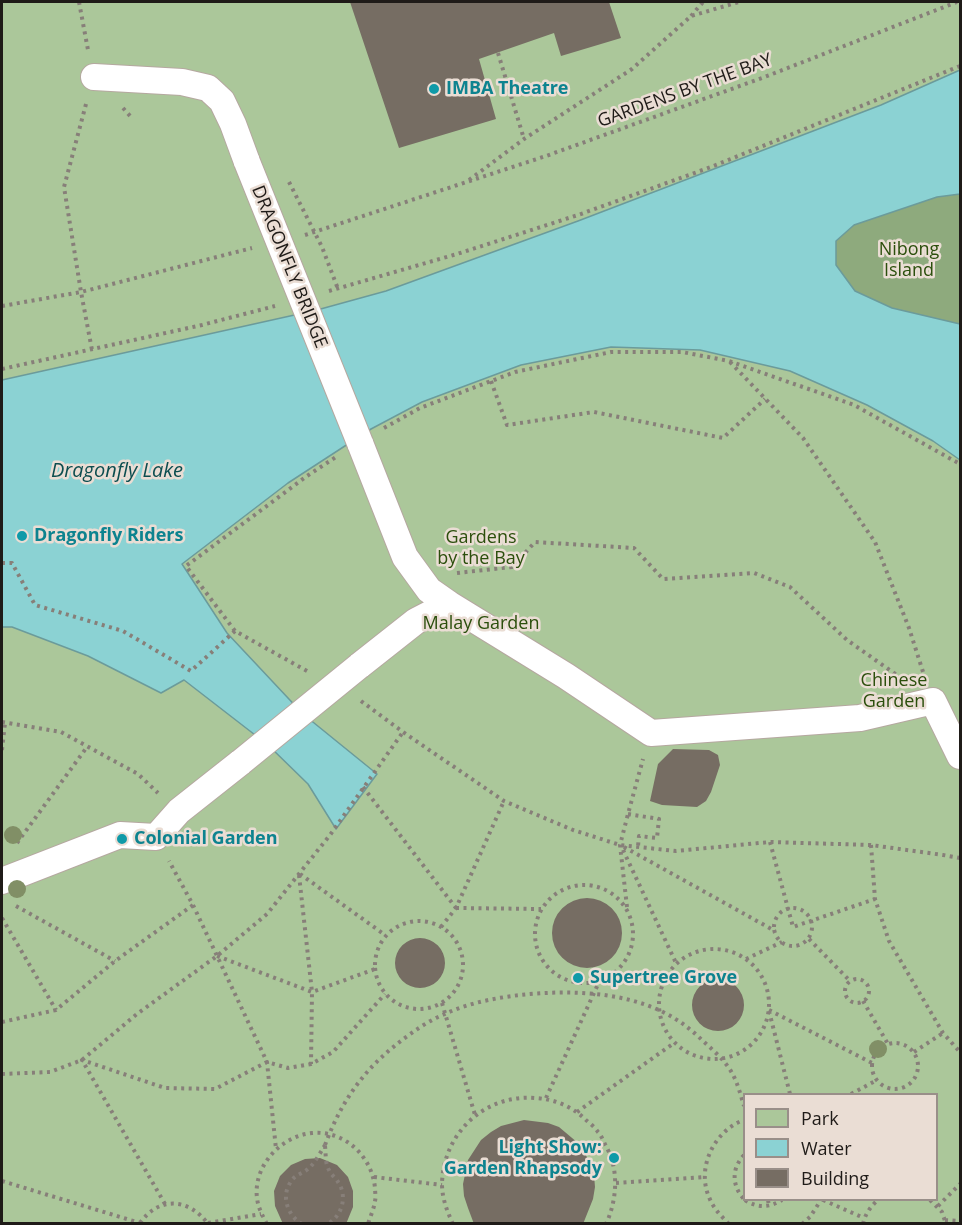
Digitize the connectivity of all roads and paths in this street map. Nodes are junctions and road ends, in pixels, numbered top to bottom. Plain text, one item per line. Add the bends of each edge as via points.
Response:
1 (80, 2) edge
2 (703, 2) edge
3 (739, 2) edge
4 (957, 2) edge
5 (691, 16) junction
6 (84, 28) dead end
7 (498, 52) dead end
8 (960, 66) edge
9 (94, 77) joint
10 (524, 139) junction
11 (466, 182) junction
12 (301, 207) dead end
13 (314, 232) junction
14 (303, 235) dead end
15 (259, 247) dead end
16 (81, 292) junction
17 (279, 305) dead end
18 (2, 306) edge
19 (92, 350) junction
20 (729, 361) junction
21 (2, 369) edge
22 (491, 380) junction
23 (765, 399) junction
24 (380, 430) dead end
25 (344, 452) dead end
26 (960, 464) edge
27 (2, 564) edge
28 (412, 567) junction
29 (449, 604) junction
30 (235, 631) junction
31 (314, 675) dead end
32 (354, 696) dead end
33 (933, 701) junction
34 (3, 723) edge
35 (403, 732) junction
36 (651, 733) junction
37 (87, 747) junction
38 (2, 750) edge
39 (960, 756) edge
40 (363, 787) junction
41 (504, 801) junction
42 (179, 811) junction
43 (628, 814) junction
44 (156, 837) junction
45 (770, 842) junction
46 (15, 845) dead end
47 (620, 845) junction
48 (871, 845) junction
49 (638, 846) junction
50 (960, 858) edge
51 (299, 874) junction
52 (7, 892) edge
53 (874, 899) junction
54 (193, 905) junction
55 (456, 908) junction
56 (789, 908) junction
57 (541, 909) junction
58 (628, 910) junction
59 (2, 918) edge
60 (811, 921) junction
61 (441, 927) junction
62 (775, 931) junction
63 (385, 935) junction
64 (809, 939) junction
65 (782, 942) junction
66 (217, 956) junction
67 (746, 958) junction
68 (115, 961) junction
69 (676, 963) junction
70 (375, 969) junction
71 (600, 981) junction
72 (850, 981) junction
73 (312, 992) junction
74 (385, 994) junction
75 (863, 1001) junction
76 (442, 1003) junction
77 (56, 1010) junction
78 (769, 1010) junction
79 (2, 1022) edge
80 (944, 1034) junction
81 (674, 1042) junction
82 (888, 1044) junction
83 (914, 1052) junction
84 (960, 1052) edge
85 (82, 1060) junction
86 (267, 1062) junction
87 (872, 1063) junction
88 (311, 1064) junction
89 (2, 1074) edge
90 (877, 1080) junction
91 (790, 1093) edge
92 (854, 1093) edge
93 (546, 1098) junction
94 (743, 1103) edge
95 (577, 1112) junction
96 (475, 1115) junction
97 (743, 1120) edge
98 (325, 1145) junction
99 (276, 1149) junction
100 (743, 1157) edge
101 (374, 1177) junction
102 (705, 1177) junction
103 (2, 1181) edge
104 (615, 1183) junction
105 (442, 1185) junction
106 (960, 1185) edge
107 (743, 1197) edge
108 (748, 1201) edge
109 (768, 1201) edge
110 (780, 1201) edge
111 (821, 1201) edge
112 (824, 1201) edge
113 (877, 1201) edge
114 (931, 1201) edge
115 (165, 1204) junction
116 (769, 1206) junction
117 (938, 1206) junction
118 (261, 1214) junction
119 (863, 1221) edge
120 (960, 1221) edge
121 (946, 1222) edge
122 (140, 1223) edge
123 (208, 1223) edge
124 (300, 1223) edge
125 (267, 1224) edge
126 (327, 1224) edge
127 (368, 1224) edge
128 (453, 1224) edge
129 (606, 1224) edge
130 (729, 1224) edge
131 (802, 1224) edge

1 - 6 path
2 - 5 path
3 - 5 path
4 - 11 path, GARDENS BY THE BAY via 762,78
5 - 10 path via 632,69
7 - 10 path
8 - 13 path via 700,171 578,215 338,289
9 - 16 path via 64,187
9 - 28 street, DRAGONFLY BRIDGE, bridge via 182,82 208,88 222,101
10 - 11 path
11 - 13 path, GARDENS BY THE BAY
12 - 13 path
13 - 14 path, GARDENS BY THE BAY
15 - 16 path
16 - 18 path
16 - 19 path
17 - 19 path
19 - 21 path
20 - 22 path via 682,352 611,352
20 - 23 path
20 - 26 path via 854,405
22 - 23 path via 507,425 594,412 723,438
22 - 24 path via 420,408
23 - 33 path via 803,438 875,542
25 - 30 path via 186,566
27 - 30 path via 12,563 35,605 123,631 191,671
28 - 29 street via 429,590
28 - 33 path via 512,567 535,542 634,548 663,579 754,573 790,587 847,640
29 - 36 street
29 - 42 street, bridge via 416,621
30 - 31 path
32 - 35 path
33 - 36 street via 860,718
33 - 39 street
34 - 37 path via 61,732
34 - 38 path
35 - 40 path
35 - 41 path
36 - 43 path
37 - 42 path via 138,774
37 - 46 path
40 - 51 path
40 - 55 path
41 - 47 path via 573,831
41 - 55 path
42 - 44 street
43 - 47 path
43 - 49 path via 660,819 657,838 639,836
44 - 52 street via 120,836
44 - 54 path
45 - 48 path
45 - 49 path via 676,850
45 - 56 path
47 - 49 path
47 - 58 path
47 - 62 path
47 - 69 path
48 - 50 path
48 - 53 path
51 - 63 path
51 - 66 path via 267,914
51 - 73 path
52 - 68 path
53 - 60 path
53 - 80 path via 889,940
54 - 66 path
54 - 68 path
55 - 57 path
55 - 61 path
56 - 60 path via 803,910
56 - 60 path via 793,927
56 - 62 path via 777,917
57 - 58 path via 560,891 585,884 602,887 617,896
57 - 71 path via 535,927 537,948 546,965 561,977 580,983
58 - 71 path via 633,944 627,960
59 - 77 path
60 - 64 path
61 - 63 path via 429,922 405,922
61 - 76 path via 458,944 463,959 462,978 455,992
62 - 65 path
63 - 70 path via 378,947
64 - 65 path via 795,946
64 - 72 path
65 - 67 path
66 - 73 path
66 - 85 path
66 - 86 path
67 - 69 path via 729,950 710,948
67 - 78 path via 760,973 768,990
68 - 77 path
69 - 81 path via 659,993 664,1028
70 - 73 path
70 - 74 path
71 - 93 path
72 - 75 path via 845,988 847,997 853,1002
72 - 75 path via 866,983 868,993
73 - 88 path
74 - 76 path via 412,1010
74 - 88 path via 333,1052
75 - 82 path
76 - 96 path
77 - 79 path
78 - 81 path via 763,1029 750,1046 733,1056 712,1059 692,1054
78 - 87 path
78 - 91 path
80 - 83 path
80 - 84 path
81 - 95 path
82 - 83 path via 898,1042
82 - 87 path via 874,1055
83 - 90 path via 918,1070 909,1085 892,1089
85 - 86 path via 165,1088 215,1089
85 - 89 path via 50,1072
85 - 115 path
86 - 88 path via 288,1068
86 - 99 path
87 - 90 path
90 - 92 path
93 - 95 path
93 - 96 path via 521,1097 497,1102
94 - 98 path, bridge via 730,1069 720,1056 664,1012 617,998 542,993 489,1000 444,1014 419,1028 394,1046 359,1081 338,1114
95 - 104 path via 598,1131 611,1156
96 - 105 path via 457,1134 449,1150
97 - 102 path via 719,1136 708,1155
98 - 124 path via 307,1170 290,1183 286,1193 291,1215
98 - 126 path via 327,1169 343,1192 343,1204
99 - 101 path via 293,1138 312,1133 333,1135 351,1144 365,1158
99 - 118 path via 259,1179
100 - 107 path via 734,1179
101 - 105 path
101 - 127 path via 376,1201
102 - 104 path
102 - 130 path via 708,1196
103 - 122 path
104 - 129 path via 614,1203
105 - 128 path
106 - 117 path
108 - 116 path
109 - 116 path
110 - 116 path
111 - 131 path
112 - 119 path
113 - 119 path
114 - 117 path
115 - 122 path via 146,1214
115 - 123 path via 189,1206
117 - 121 path
118 - 123 path
118 - 125 path
120 - 121 path

